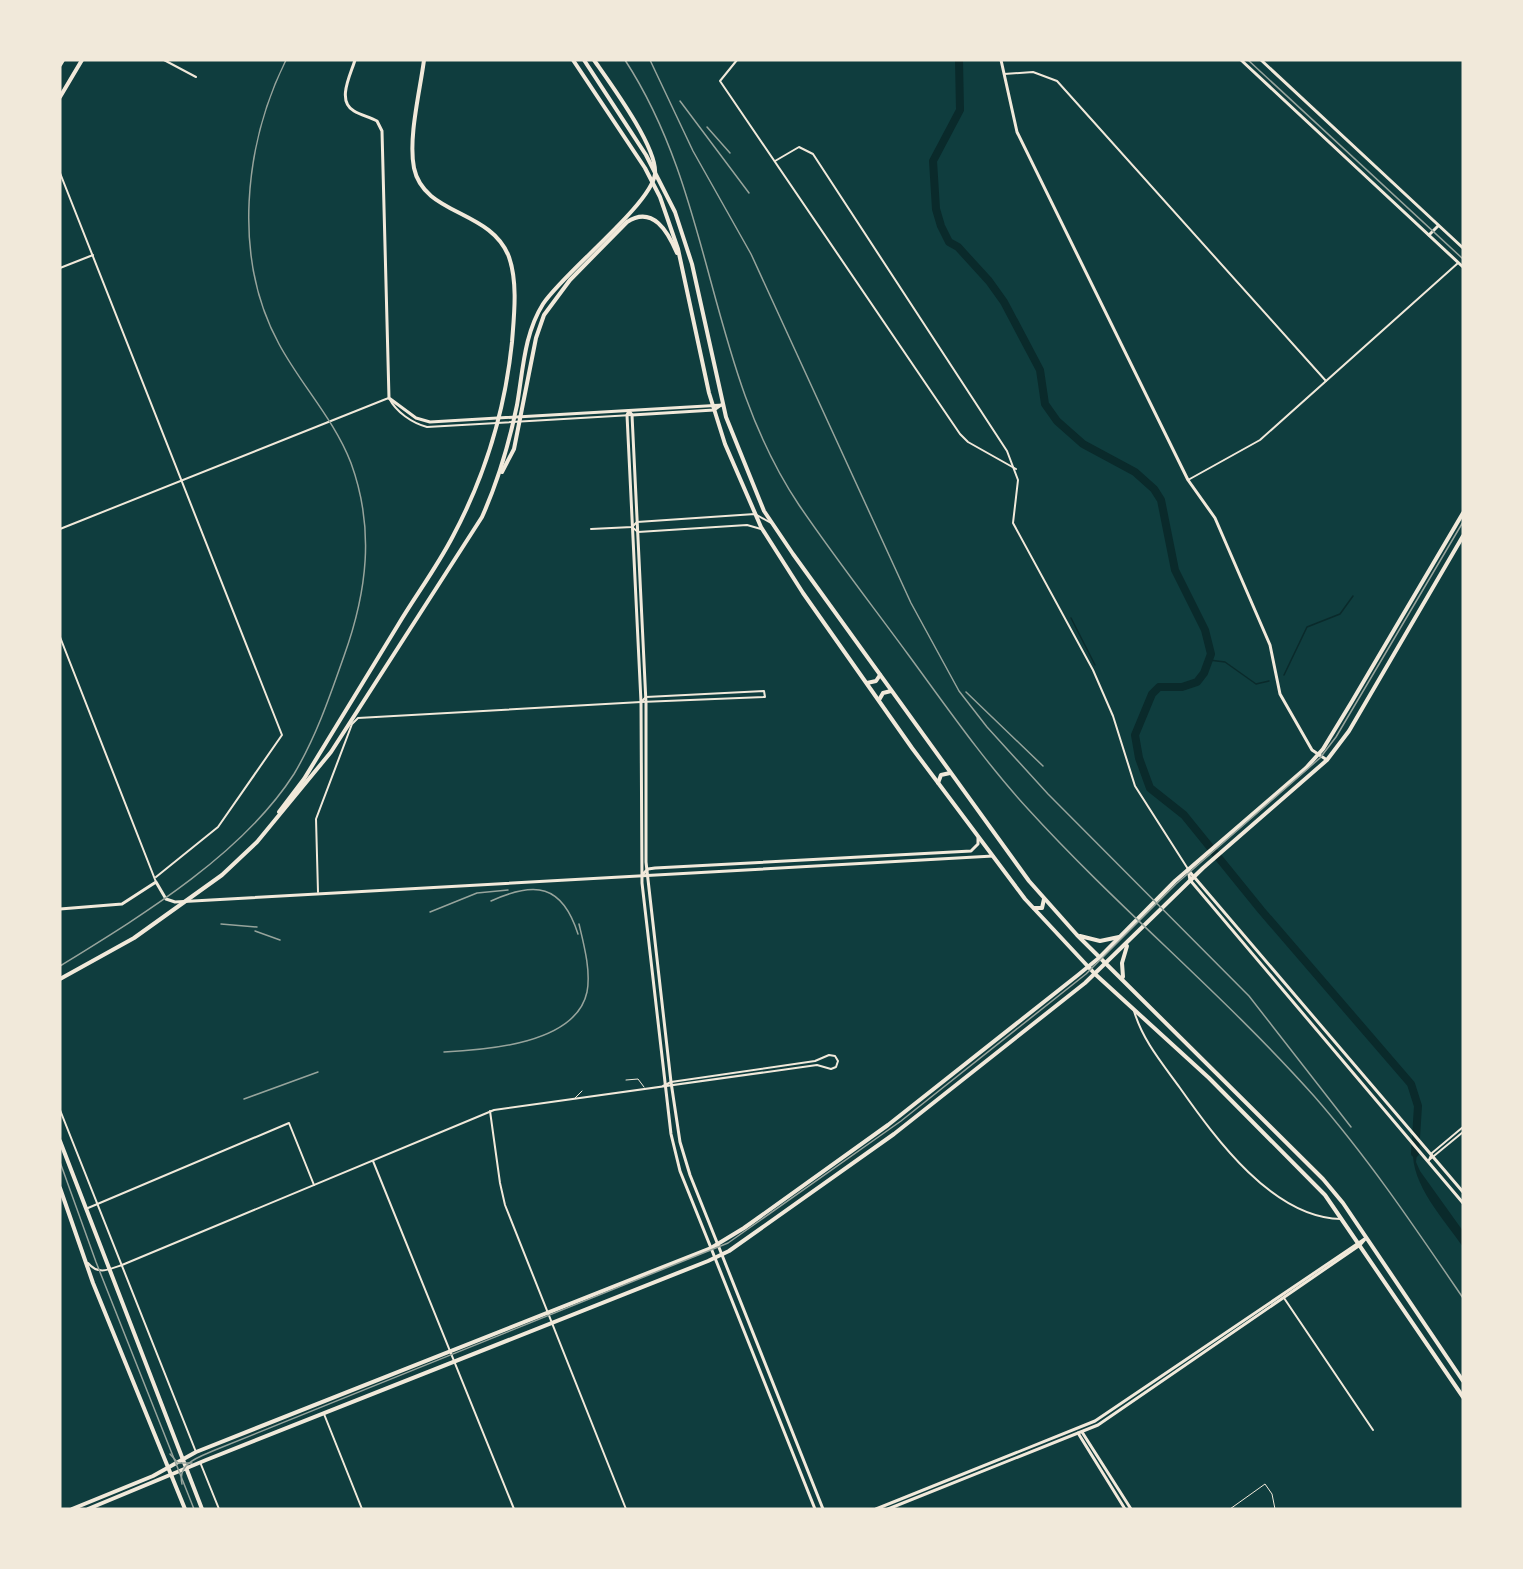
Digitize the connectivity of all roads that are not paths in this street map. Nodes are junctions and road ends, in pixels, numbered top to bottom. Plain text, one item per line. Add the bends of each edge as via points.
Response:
1 (63, 60) edge
2 (82, 60) edge
3 (164, 60) edge
4 (355, 60) edge
5 (424, 60) edge
6 (573, 60) edge
7 (584, 60) edge
8 (594, 60) edge
9 (737, 60) edge
10 (1001, 60) edge
11 (1241, 60) edge
12 (1261, 60) edge
13 (60, 65) edge
14 (1004, 74) junction
15 (196, 77) dead end
16 (60, 97) edge
17 (775, 161) junction
18 (60, 173) edge
19 (1438, 226) junction
20 (1429, 235) junction
21 (1463, 248) edge
22 (93, 255) junction
23 (1459, 263) junction
24 (682, 264) junction
25 (1463, 267) edge
26 (60, 268) edge
27 (1326, 381) junction
28 (389, 399) junction
29 (723, 405) junction
30 (713, 407) junction
31 (629, 411) junction
32 (629, 415) junction
33 (1016, 470) junction
34 (499, 479) junction
35 (1188, 480) junction
36 (182, 481) junction
37 (759, 501) junction
38 (750, 504) junction
39 (1463, 513) edge
40 (755, 514) junction
41 (637, 522) junction
42 (771, 523) junction
43 (633, 527) junction
44 (60, 529) edge
45 (591, 529) dead end
46 (763, 530) junction
47 (638, 532) junction
48 (1463, 536) edge
49 (60, 637) edge
50 (880, 675) junction
51 (866, 683) junction
52 (892, 692) junction
53 (646, 697) junction
54 (879, 701) junction
55 (644, 702) junction
56 (1318, 755) junction
57 (1327, 760) junction
58 (950, 773) junction
59 (938, 783) junction
60 (977, 836) junction
61 (993, 856) junction
62 (648, 869) junction
63 (1188, 869) junction
64 (649, 875) junction
65 (641, 876) junction
66 (1194, 876) junction
67 (156, 877) junction
68 (1190, 880) junction
69 (156, 882) junction
70 (318, 892) junction
71 (1044, 899) junction
72 (1034, 908) junction
73 (60, 909) edge
74 (1077, 935) junction
75 (1120, 937) junction
76 (1128, 943) junction
77 (1100, 957) junction
78 (1107, 963) junction
79 (1088, 967) junction
80 (1095, 974) junction
81 (60, 978) edge
82 (1123, 979) junction
83 (1133, 1008) junction
84 (1215, 1071) junction
85 (1209, 1078) junction
86 (626, 1080) dead end
87 (671, 1084) junction
88 (663, 1086) junction
89 (645, 1089) junction
90 (582, 1091) dead end
91 (575, 1098) junction
92 (60, 1110) edge
93 (490, 1111) junction
94 (62, 1114) junction
95 (60, 1118) edge
96 (677, 1125) junction
97 (670, 1126) junction
98 (1463, 1126) edge
99 (1463, 1132) edge
100 (60, 1141) edge
101 (1433, 1155) junction
102 (1429, 1160) junction
103 (373, 1161) junction
104 (314, 1185) junction
105 (60, 1188) edge
106 (1463, 1192) edge
107 (62, 1197) edge
108 (1463, 1203) edge
109 (98, 1204) junction
110 (85, 1209) junction
111 (1342, 1219) junction
112 (1366, 1238) junction
113 (1359, 1243) junction
114 (718, 1245) junction
115 (711, 1248) junction
116 (722, 1255) junction
117 (84, 1258) junction
118 (714, 1259) junction
119 (122, 1265) junction
120 (108, 1270) junction
121 (1282, 1296) junction
122 (548, 1313) junction
123 (553, 1323) junction
124 (450, 1352) junction
125 (455, 1362) junction
126 (1463, 1381) edge
127 (366, 1385) junction
128 (370, 1395) junction
129 (1463, 1397) edge
130 (324, 1413) junction
131 (1373, 1430) dead end
132 (1080, 1431) junction
133 (196, 1452) junction
134 (183, 1458) junction
135 (200, 1462) junction
136 (187, 1468) junction
137 (168, 1469) junction
138 (171, 1475) junction
139 (72, 1509) edge
140 (88, 1509) edge
141 (184, 1509) edge
142 (202, 1509) edge
143 (219, 1509) edge
144 (362, 1509) edge
145 (514, 1509) edge
146 (626, 1509) edge
147 (815, 1509) edge
148 (823, 1509) edge
149 (876, 1509) edge
150 (888, 1509) edge
151 (1125, 1509) edge
152 (1131, 1509) edge
153 (1230, 1509) edge
154 (1275, 1509) edge

1 - 13 main road
2 - 16 main road
3 - 15 street
4 - 28 street via 345,100 355,111 378,122 382,131
5 - 81 main road via 412,156 418,180 441,204 489,228 504,246 513,276 510,358 498,420 476,487 441,559 304,779 255,841 221,873 133,937
6 - 24 main road via 654,185
7 - 29 main road via 631,129 675,212 697,281
8 - 34 main road via 653,154 652,186 543,304 523,361
9 - 17 street via 720,81
10 - 14 street
11 - 20 street
12 - 19 street
14 - 27 street via 1033,72 1057,81
14 - 35 street via 1017,132
17 - 33 street via 960,434
17 - 33 street via 799,147 813,154
18 - 22 street
19 - 20 street
19 - 21 street
20 - 23 street
22 - 26 street
22 - 36 street
23 - 25 street
23 - 27 street
24 - 30 main road
24 - 34 main road via 661,224 647,217 631,220 556,296 539,326 514,449
27 - 35 street via 1254,444
28 - 31 street via 416,418 430,422
28 - 32 street via 412,421 427,427
28 - 36 street
29 - 30 street
29 - 37 main road
30 - 31 street
30 - 32 street
30 - 38 main road
31 - 32 street
32 - 41 street
32 - 43 street
33 - 63 street via 1013,523 1093,670 1113,716 1135,786
34 - 81 main road via 482,517 331,752 257,842 222,875 142,933
35 - 56 street via 1214,515 1270,645 1280,694
36 - 44 street
36 - 67 street via 282,735 218,826
37 - 38 main road
37 - 42 main road
38 - 40 main road
39 - 56 main road
40 - 41 street
40 - 42 street
40 - 46 main road
41 - 43 street
41 - 47 street
42 - 50 main road
43 - 45 street
43 - 47 street
43 - 55 street
46 - 47 street via 747,525
46 - 51 main road
47 - 53 street
48 - 57 main road
49 - 67 street
50 - 51 main road via 876,681
50 - 52 main road
51 - 54 main road
52 - 54 main road via 883,693
52 - 58 main road
53 - 55 street
53 - 55 street via 764,691 765,697
54 - 59 main road
55 - 62 street
55 - 65 street
55 - 70 street via 358,717 316,819
56 - 57 street
56 - 63 main road
57 - 66 main road
58 - 59 main road via 941,775
58 - 71 main road
59 - 60 main road
60 - 61 main road
60 - 62 street via 978,844 971,851
61 - 64 street
61 - 72 main road
62 - 64 street
62 - 65 street
63 - 66 street
63 - 68 street
63 - 75 main road
64 - 65 street
64 - 87 street
65 - 70 street
65 - 88 street
66 - 68 main road
66 - 101 street
67 - 69 street
68 - 76 main road
68 - 102 street
69 - 70 street via 171,902
69 - 73 street via 122,904
71 - 72 main road via 1044,906
71 - 74 main road
72 - 79 main road
74 - 75 main road via 1100,941
74 - 77 main road
75 - 77 main road
76 - 78 main road
76 - 82 main road via 1122,963
77 - 78 main road
77 - 79 main road
78 - 80 main road
78 - 82 main road
79 - 80 main road
79 - 114 main road via 888,1125
80 - 83 main road
80 - 116 main road via 894,1134
82 - 84 main road
83 - 85 main road
83 - 111 street via 1140,1032 1151,1048 1206,1124 1244,1167 1269,1190 1302,1211
84 - 85 main road
84 - 112 main road via 1323,1179
85 - 111 main road via 1316,1185
86 - 89 lane via 638,1079
87 - 87 street via 816,1065 831,1070 838,1061 829,1055 815,1061
87 - 88 street
87 - 96 street
88 - 89 street
88 - 97 street
89 - 91 street
90 - 91 lane
91 - 93 street
92 - 94 street
93 - 103 street
93 - 122 street via 503,1196
94 - 95 street
94 - 109 street
96 - 97 street
96 - 114 street via 688,1169
97 - 115 street via 680,1171
98 - 101 street
99 - 101 street
100 - 110 main road
101 - 102 street
101 - 106 street
102 - 108 street
103 - 104 street
103 - 124 street
104 - 109 street via 289,1123
104 - 119 street
105 - 107 main road
107 - 117 main road
109 - 110 street
109 - 119 street
110 - 120 main road
111 - 113 main road
112 - 113 street
112 - 126 main road
113 - 121 street
113 - 129 main road
114 - 115 main road
114 - 116 street
115 - 118 street
115 - 122 main road
116 - 118 main road
116 - 148 street
117 - 120 street via 94,1269
117 - 137 main road
118 - 123 main road
118 - 147 street
119 - 120 street
119 - 133 street
120 - 134 main road
121 - 131 street
121 - 132 street
122 - 123 street
122 - 124 main road
123 - 125 main road
123 - 146 street
124 - 125 street
124 - 127 main road
125 - 128 main road
125 - 145 street
127 - 128 main road
127 - 133 main road
128 - 130 main road
130 - 135 main road
130 - 144 street
132 - 149 street
132 - 150 street
132 - 151 street
132 - 152 street
133 - 134 main road
134 - 136 main road
134 - 137 main road
135 - 136 main road
135 - 143 street
136 - 138 main road
136 - 142 main road
137 - 138 main road
137 - 139 main road
138 - 140 main road
138 - 141 main road
153 - 154 lane via 1265,1484

